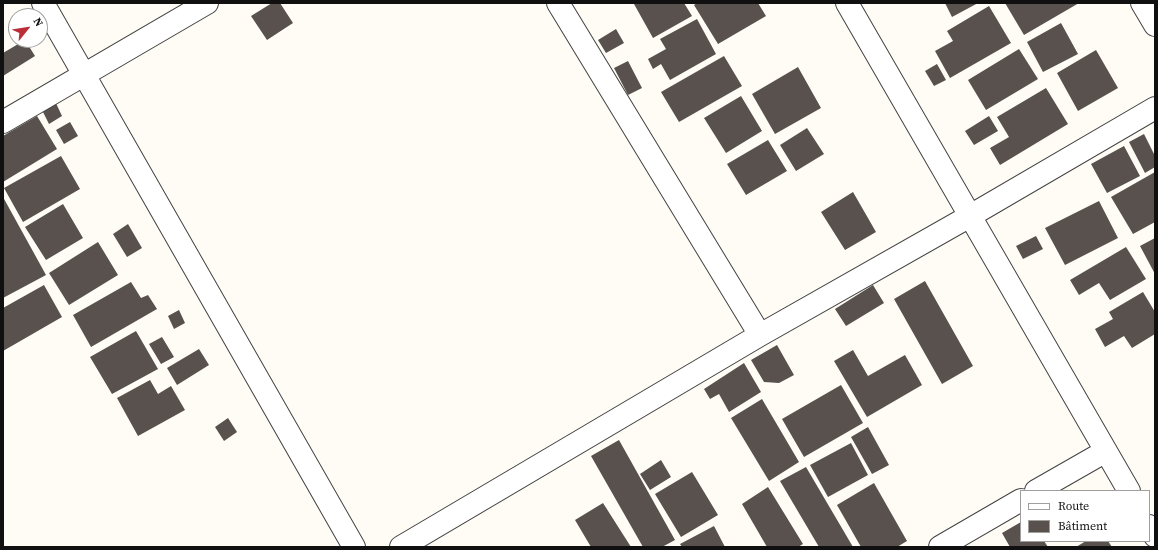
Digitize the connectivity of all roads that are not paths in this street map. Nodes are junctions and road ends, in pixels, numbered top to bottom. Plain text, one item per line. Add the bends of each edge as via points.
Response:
1 (43, 3) edge
2 (207, 3) edge
3 (558, 3) edge
4 (847, 3) edge
5 (1142, 3) edge
6 (1155, 25) edge
7 (84, 75) junction
8 (1155, 108) edge
9 (3, 122) edge
10 (970, 216) junction
11 (760, 335) junction
12 (1106, 451) junction
13 (1038, 490) edge
14 (1128, 490) edge
15 (1020, 501) edge
16 (354, 547) edge
17 (401, 547) edge
18 (940, 547) edge

1 - 7 street
2 - 7 street
3 - 11 street
4 - 10 street
5 - 6 street
7 - 9 street
7 - 16 street
8 - 10 street
10 - 11 street
10 - 12 street
11 - 17 street
12 - 13 street
12 - 14 street
15 - 18 street

